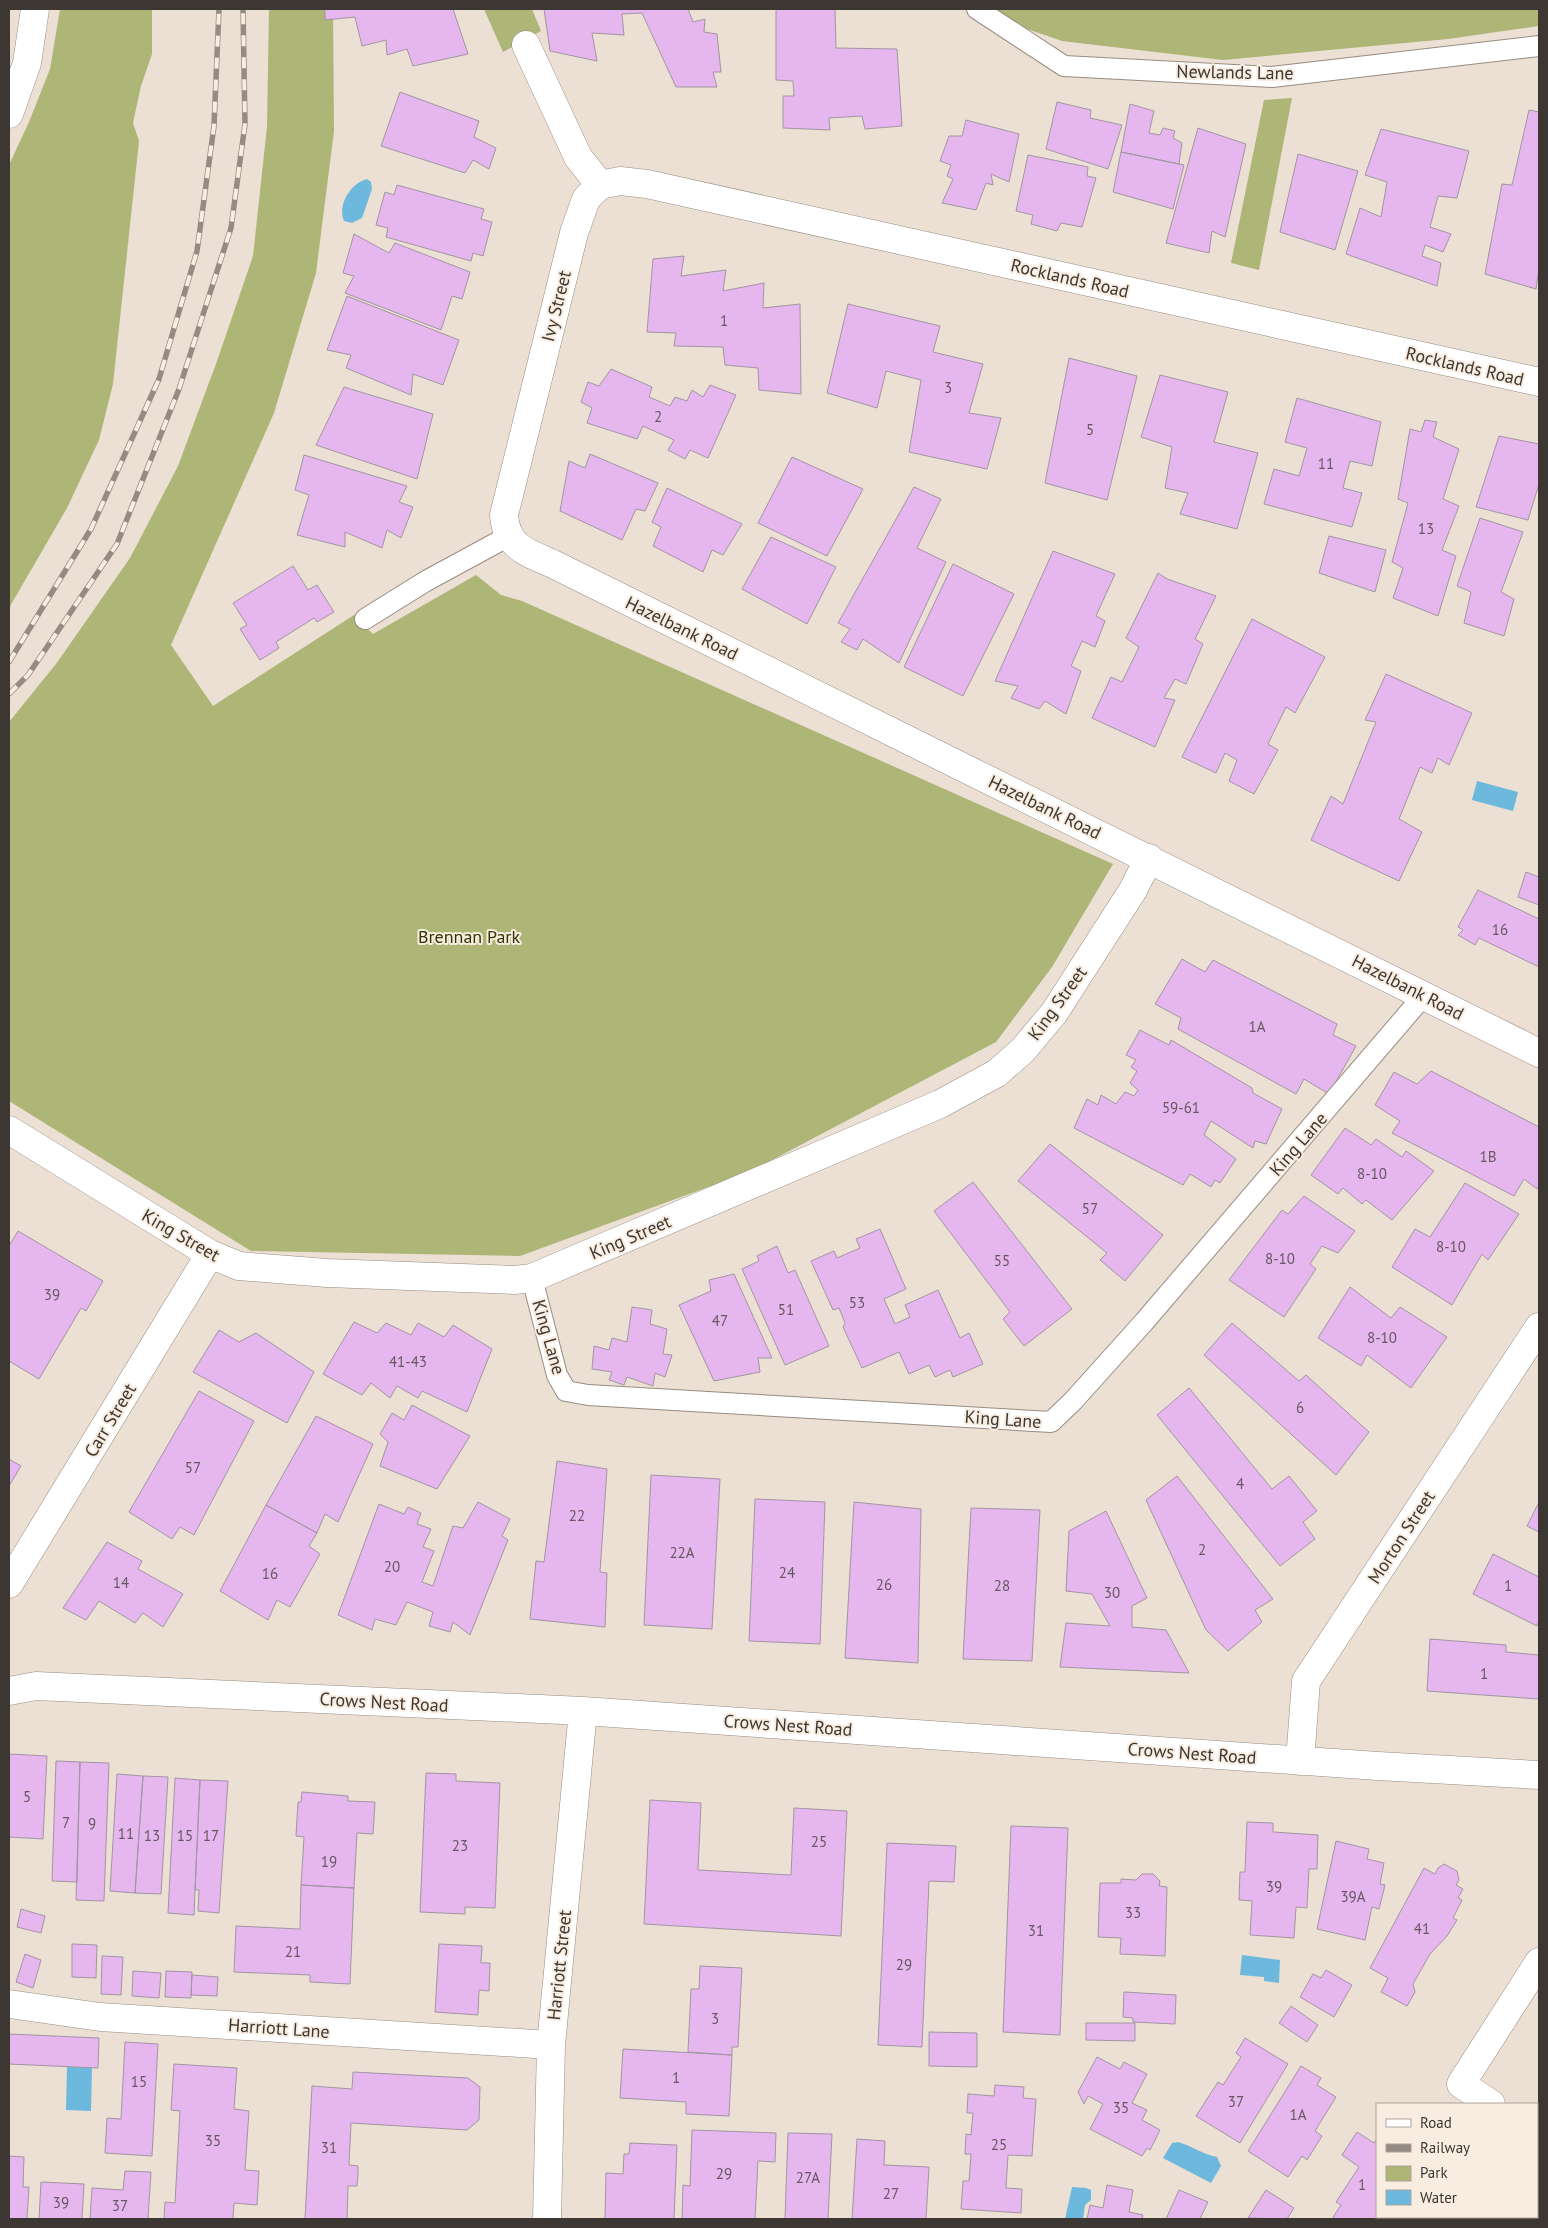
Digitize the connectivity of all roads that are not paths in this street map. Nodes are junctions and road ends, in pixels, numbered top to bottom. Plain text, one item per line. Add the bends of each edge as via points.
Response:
1 (35, 9) edge
2 (977, 9) edge
3 (526, 45) dead end
4 (1539, 46) edge
5 (9, 114) edge
6 (600, 185) junction
7 (1539, 382) edge
8 (509, 536) junction
9 (365, 619) dead end
10 (1149, 858) junction
11 (1425, 994) junction
12 (1539, 1053) edge
13 (9, 1130) edge
14 (210, 1254) junction
15 (532, 1278) junction
16 (1539, 1327) edge
17 (9, 1584) edge
18 (9, 1675) edge
19 (36, 1686) junction
20 (9, 1691) edge
21 (583, 1711) junction
22 (1300, 1761) junction
23 (1539, 1775) edge
24 (1539, 1962) edge
25 (9, 2004) edge
26 (551, 2045) junction
27 (1490, 2103) edge
28 (547, 2219) edge

1 - 5 street via 27,63
2 - 4 lane, Newlands Lane via 1064,66 1272,77
3 - 6 street via 578,157
6 - 7 street, Rocklands Road via 620,180 646,184
6 - 8 street, Ivy Street via 586,199 574,234 504,515 505,530
8 - 9 lane
8 - 10 street, Hazelbank Road via 524,551
10 - 11 street, Hazelbank Road
10 - 15 street, King Street via 1133,890 1054,1013 1023,1050 997,1073 931,1108
11 - 12 street, Hazelbank Road
11 - 15 lane, King Lane via 1144,1322 1051,1422 588,1395 566,1390 557,1375
13 - 14 street, King Street
14 - 15 street, King Street via 239,1266 327,1273
14 - 17 street, Carr Street
16 - 22 street, Morton Street via 1306,1681
18 - 19 street, Crows Nest Road
19 - 20 street, Crows Nest Road
19 - 21 street, Crows Nest Road
21 - 22 street, Crows Nest Road
21 - 26 street, Harriott Street
22 - 23 street, Crows Nest Road
24 - 27 street via 1461,2084
25 - 26 street, Harriott Lane via 100,2016
26 - 28 street, Harriott Street

